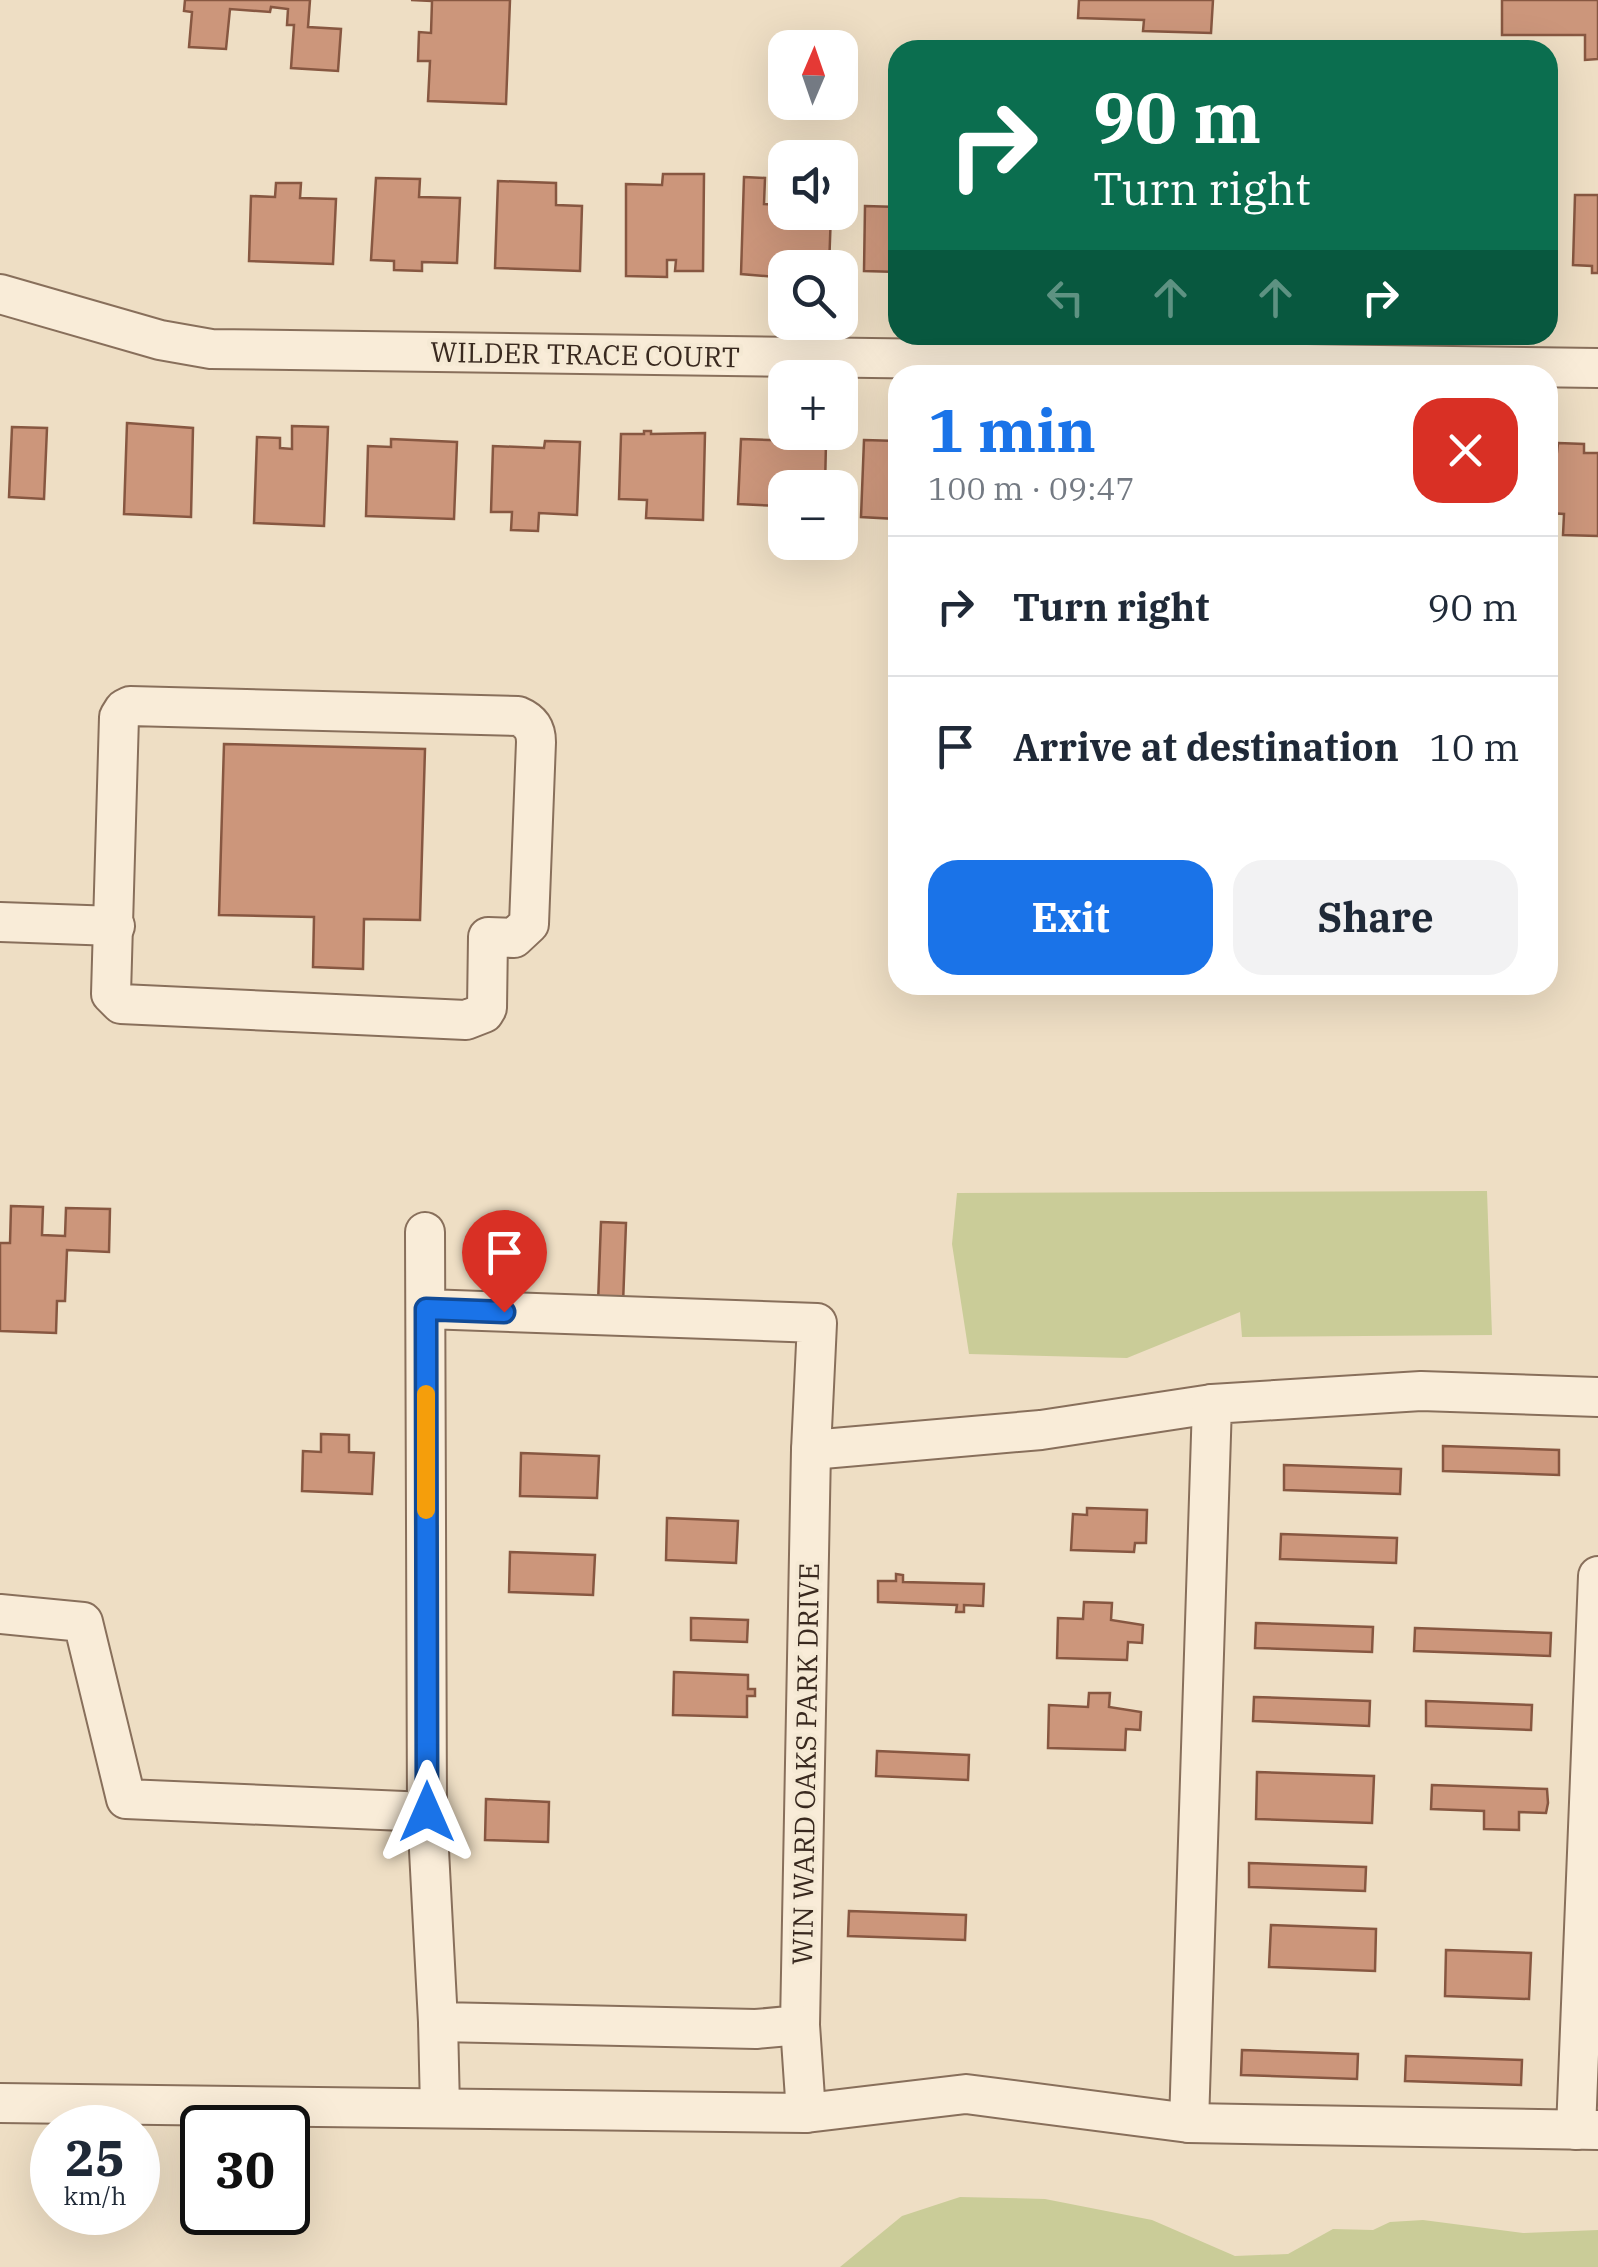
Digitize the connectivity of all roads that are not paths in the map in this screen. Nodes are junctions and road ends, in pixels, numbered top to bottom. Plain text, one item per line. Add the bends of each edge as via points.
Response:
1 (0, 294) edge
2 (1379, 365) edge
3 (1558, 367) edge
4 (1598, 368) edge
5 (0, 922) edge
6 (115, 926) junction
7 (425, 1232) dead end
8 (426, 1309) junction
9 (1598, 1397) edge
10 (1212, 1404) junction
11 (811, 1450) junction
12 (1598, 1576) edge
13 (0, 1614) edge
14 (427, 1812) junction
15 (438, 2022) junction
16 (800, 2025) junction
17 (0, 2103) edge
18 (440, 2108) junction
19 (806, 2113) junction
20 (1189, 2123) junction
21 (1587, 2130) edge

1 - 2 street, WILDER TRACE COURT via 211,349
3 - 4 street, WILDER TRACE COURT
5 - 6 street
6 - 6 street via 119,717 130,706 518,716 533,727 529,924 514,938 488,937 487,1008 476,1018 121,1004 111,994
7 - 8 street
8 - 11 street, WIN WARD OAKS PARK DRIVE via 817,1322
8 - 14 street
9 - 10 street via 1421,1391
10 - 11 street via 1041,1430
10 - 20 street
11 - 16 street, WIN WARD OAKS PARK DRIVE
12 - 21 street
13 - 14 street via 82,1622 126,1799
14 - 15 street
15 - 16 street
15 - 18 street
16 - 19 street, WIN WARD OAKS PARK DRIVE
17 - 18 street
18 - 19 street
19 - 20 street via 966,2094
20 - 21 street

